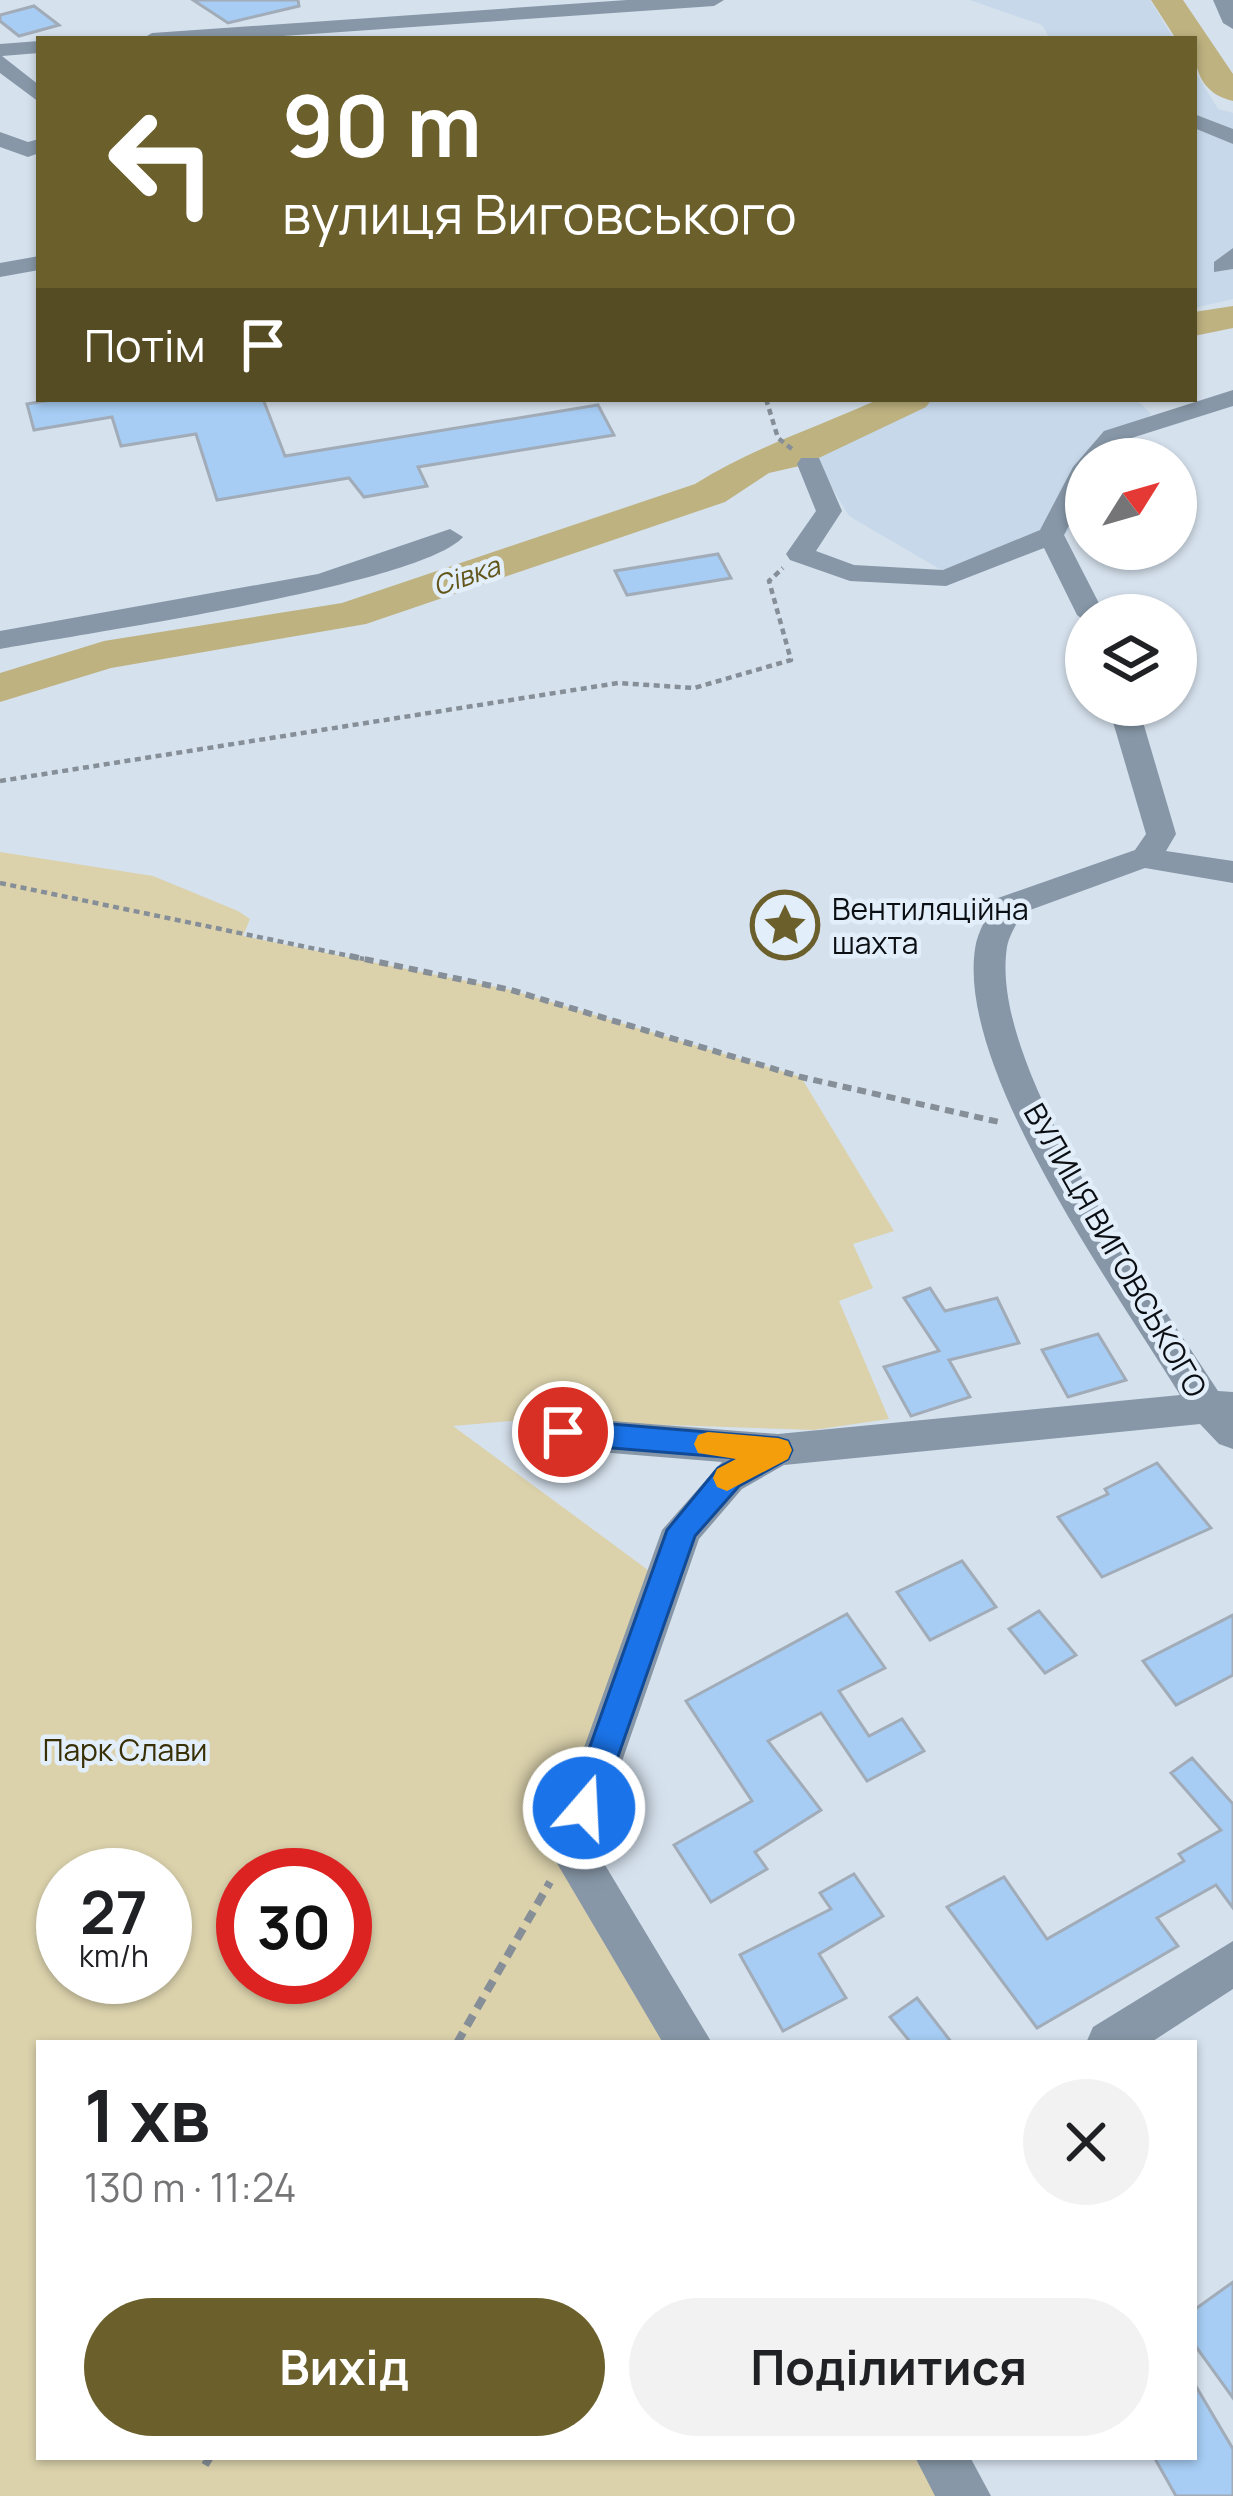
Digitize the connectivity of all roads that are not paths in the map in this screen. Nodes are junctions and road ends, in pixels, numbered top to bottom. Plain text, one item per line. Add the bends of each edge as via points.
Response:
1 (714, 0) edge
2 (1223, 0) edge
3 (1233, 23) edge
4 (477, 33) edge
5 (314, 36) edge
6 (36, 47) edge
7 (0, 50) edge
8 (0, 62) edge
9 (36, 93) edge
10 (1197, 121) edge
11 (1233, 137) edge
12 (0, 139) edge
13 (36, 147) edge
14 (36, 264) edge
15 (0, 270) edge
16 (1233, 398) edge
17 (1112, 438) edge
18 (810, 464) dead end
19 (1065, 508) edge
20 (1051, 535) junction
21 (449, 537) dead end
22 (1080, 594) edge
23 (0, 640) edge
24 (1129, 726) edge
25 (1145, 857) junction
26 (1233, 872) edge
27 (1225, 1415) edge
28 (537, 1431) dead end
29 (778, 1450) junction
30 (1233, 1963) edge
31 (686, 2040) edge
32 (1114, 2040) edge
33 (943, 2460) edge
34 (965, 2496) edge

1 - 4 street
2 - 3 street
4 - 5 street
6 - 7 street
8 - 9 street
10 - 11 street
12 - 13 street
14 - 15 street
16 - 17 street
18 - 20 street via 829,511 800,554 850,573 946,578
19 - 20 street
20 - 22 street
21 - 23 street via 322,580
24 - 25 street via 1161,834
25 - 26 street
25 - 27 street, ВУЛИЦЯ ВИГОВСЬКОГО via 1009,906 991,949 994,1019 1040,1132
27 - 29 street, ВУЛИЦЯ ВИГОВСЬКОГО
28 - 29 street, ВУЛИЦЯ ВИГОВСЬКОГО
29 - 31 street, ВУЛИЦЯ ВИГОВСЬКОГО via 728,1477 682,1530 570,1848
30 - 32 street
33 - 34 street

